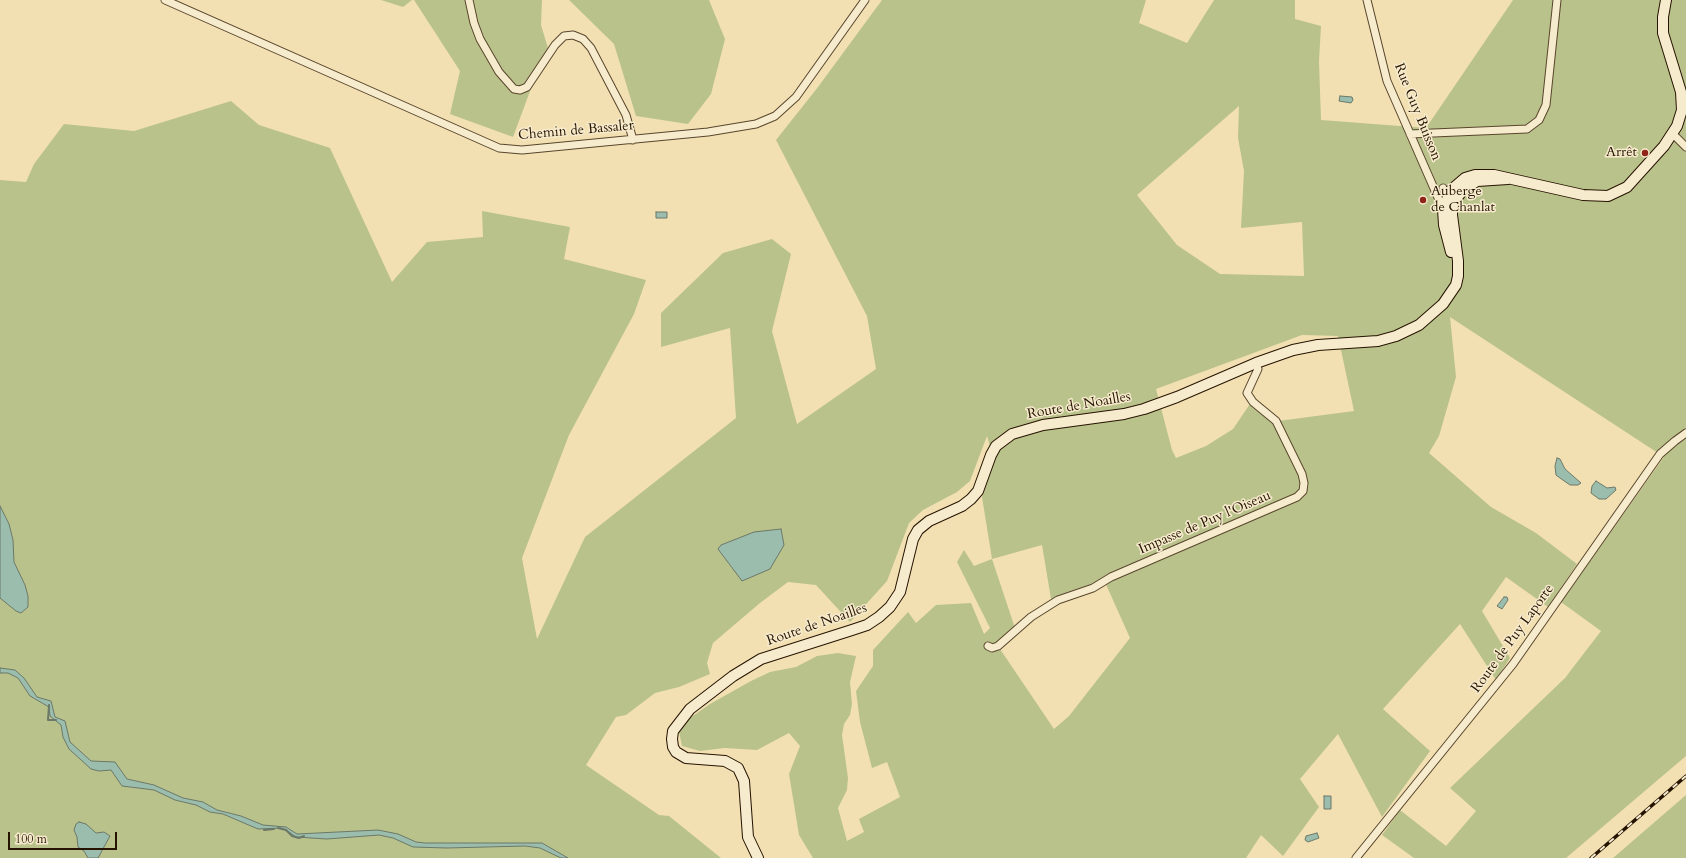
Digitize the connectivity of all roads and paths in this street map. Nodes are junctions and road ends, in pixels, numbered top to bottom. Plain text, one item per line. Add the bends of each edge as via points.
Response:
1 (165, 0) edge
2 (469, 0) edge
3 (865, 0) edge
4 (1366, 0) edge
5 (1557, 0) edge
6 (1666, 0) edge
7 (1410, 134) junction
8 (1673, 134) junction
9 (633, 140) junction
10 (1686, 146) edge
11 (1508, 179) junction
12 (1446, 198) junction
13 (1450, 295) junction
14 (1256, 363) junction
15 (1686, 433) edge
16 (988, 646) dead end
17 (758, 858) edge
18 (1356, 858) edge

1 - 9 street, Chemin de Bassaler via 499,148 522,150
2 - 9 street via 480,39 499,72 514,89 520,90 527,86 564,36 573,35 583,39 591,48 626,115
3 - 9 street, Chemin de Bassaler via 796,97 775,116 756,124
4 - 7 street, Rue Guy Buisson via 1387,81
5 - 7 street via 1546,105 1538,120 1527,129
6 - 8 main road via 1664,33 1682,100 1680,117
7 - 12 street, Rue Guy Buisson via 1431,180
8 - 10 street
8 - 11 main road via 1627,186 1608,196 1583,195
11 - 12 main road via 1477,181
11 - 12 main road via 1502,176 1475,174 1457,184
12 - 13 main road via 1444,225 1454,268
12 - 13 main road, Route de Noailles via 1452,208 1458,276
13 - 14 main road, Route de Noailles via 1419,325 1388,339 1305,347
14 - 16 street, Impasse de Puy l'Oiseau via 1258,370 1247,393 1253,402 1276,422 1302,474 1303,491 1297,497 1111,577 1094,588 1058,600 1031,617 998,646
14 - 17 main road, Route de Noailles via 1144,409 1032,428 1003,439 990,455 978,491 971,499 962,506 929,521 918,530 913,539 900,592 880,617 852,630 761,659 733,676 690,709 673,731 673,747 686,758 725,761 734,764 740,771 745,786 748,837
15 - 18 street, Route de Puy Laporte via 1660,454 1513,664

